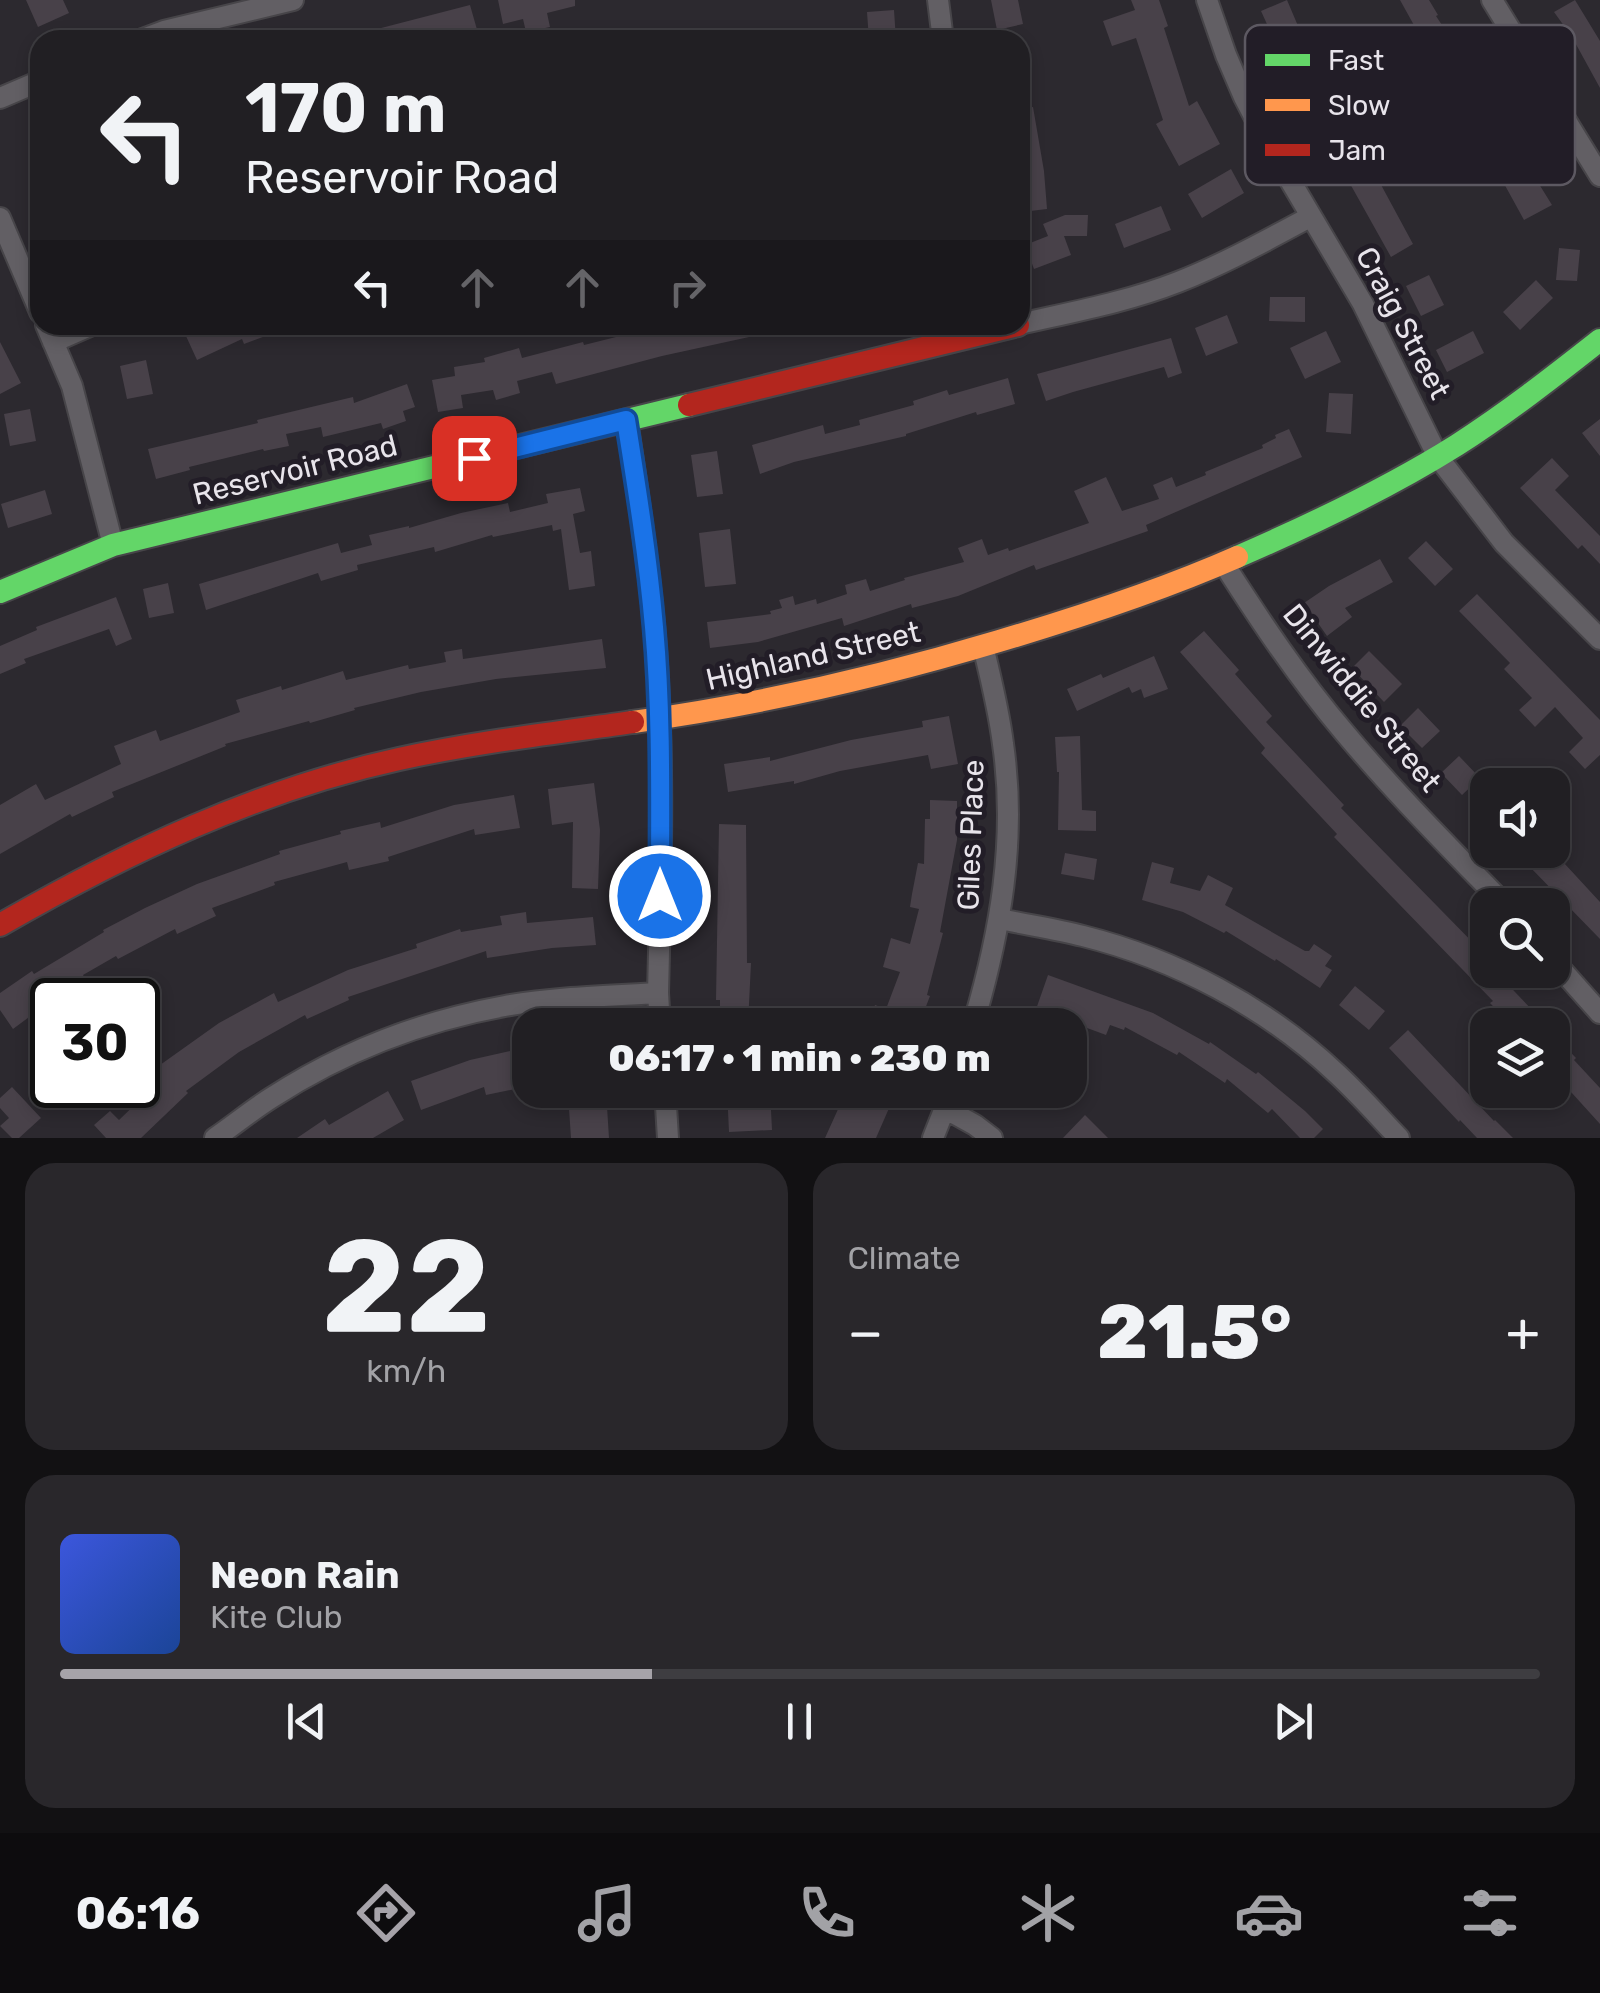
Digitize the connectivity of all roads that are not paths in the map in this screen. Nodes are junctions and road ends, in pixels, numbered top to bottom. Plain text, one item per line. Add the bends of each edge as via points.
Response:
1 (292, 0) edge
2 (938, 0) edge
3 (1207, 0) edge
4 (1492, 0) edge
5 (1507, 25) edge
6 (168, 30) edge
7 (941, 30) edge
8 (30, 85) edge
9 (0, 98) edge
10 (1245, 99) edge
11 (1575, 135) edge
12 (1600, 176) edge
13 (1292, 185) edge
14 (1310, 217) junction
15 (0, 218) edge
16 (30, 288) edge
17 (1030, 321) edge
18 (50, 335) edge
19 (970, 335) edge
20 (1600, 340) edge
21 (626, 420) junction
22 (1438, 457) junction
23 (112, 545) junction
24 (1224, 564) junction
25 (0, 592) edge
26 (1600, 639) edge
27 (983, 646) junction
28 (659, 718) junction
29 (1489, 888) edge
30 (1000, 919) junction
31 (0, 925) edge
32 (1570, 979) edge
33 (658, 992) junction
34 (659, 1008) edge
35 (977, 1008) edge
36 (1600, 1013) edge
37 (666, 1108) edge
38 (945, 1108) edge
39 (958, 1108) edge
40 (215, 1138) edge
41 (668, 1138) edge
42 (933, 1138) edge
43 (992, 1138) edge
44 (1399, 1138) edge

1 - 6 street
2 - 7 street
3 - 10 street, Craig Street
4 - 5 street
8 - 9 street
11 - 12 street
13 - 14 street, Craig Street
14 - 17 street, Reservoir Road via 1173,284
14 - 22 street, Craig Street via 1363,304
15 - 16 street
18 - 23 street via 72,386
19 - 21 street, Reservoir Road
20 - 22 street, Highland Street
21 - 23 street, Reservoir Road
21 - 28 street via 643,525
22 - 24 street, Highland Street
22 - 26 street, Craig Street via 1504,543
23 - 25 street, Reservoir Road
24 - 27 street, Highland Street
24 - 29 street, Dinwiddie Street via 1343,730
27 - 28 street, Highland Street via 819,689
27 - 30 street, Giles Place via 1007,784
28 - 31 street, Highland Street via 457,747 310,782 132,852
28 - 33 street
30 - 35 street, Giles Place
30 - 44 street via 1130,950 1238,1000 1324,1063
32 - 36 street
33 - 34 street
33 - 40 street via 509,1006 416,1028 330,1064
37 - 41 street
38 - 42 street
39 - 43 street

